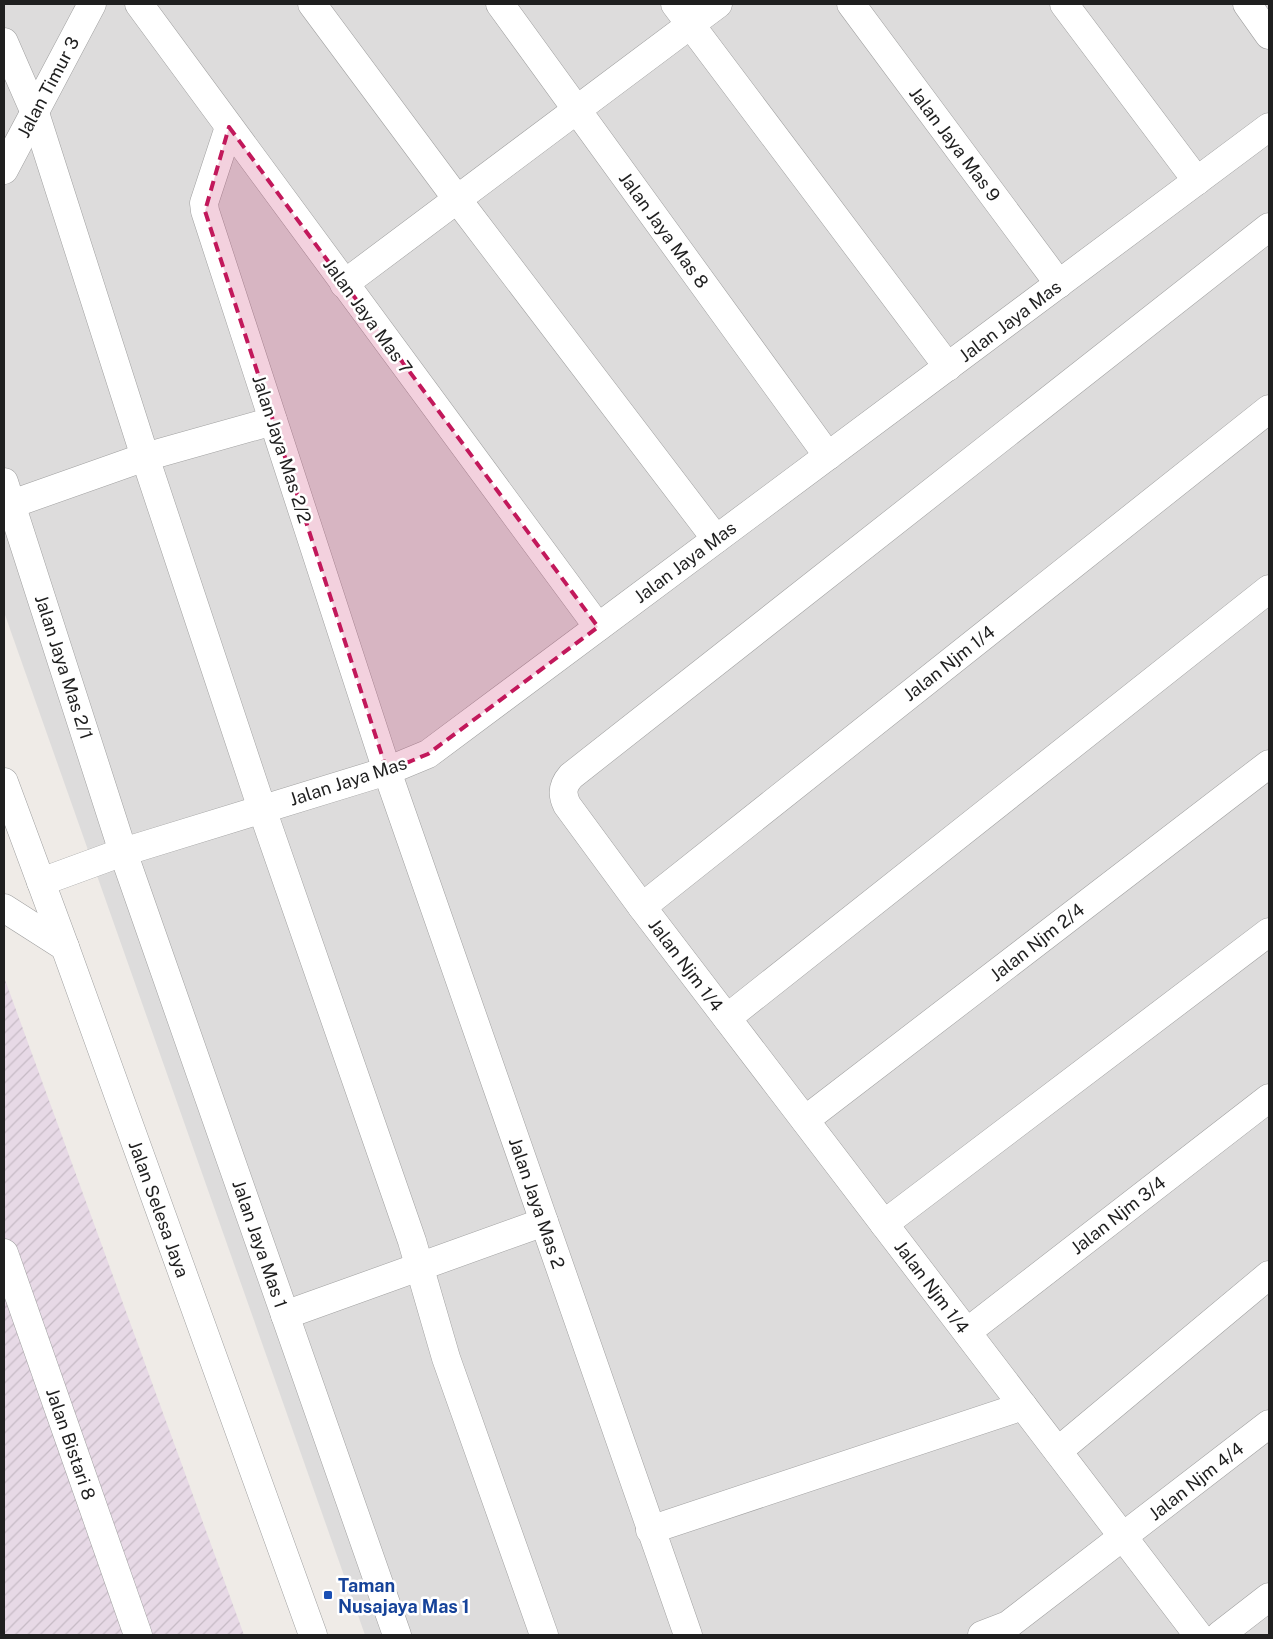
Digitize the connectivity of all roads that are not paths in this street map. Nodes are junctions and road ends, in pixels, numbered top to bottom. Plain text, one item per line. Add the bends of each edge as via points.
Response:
1 (92, 4) edge
2 (139, 4) edge
3 (312, 4) edge
4 (500, 4) edge
5 (718, 4) edge
6 (851, 4) edge
7 (1064, 4) edge
8 (1247, 4) edge
9 (683, 14) edge
10 (1269, 35) edge
11 (4, 42) edge
12 (577, 110) junction
13 (35, 113) junction
14 (229, 127) junction
15 (1269, 127) edge
16 (4, 170) edge
17 (1197, 181) junction
18 (457, 199) junction
19 (1269, 227) edge
20 (344, 284) junction
21 (1059, 284) junction
22 (948, 367) junction
23 (1269, 408) edge
24 (273, 421) junction
25 (828, 456) junction
26 (145, 457) junction
27 (8, 493) edge
28 (716, 540) junction
29 (1269, 590) edge
30 (598, 627) junction
31 (1269, 764) edge
32 (387, 771) junction
33 (6, 793) edge
34 (262, 810) junction
35 (123, 852) junction
36 (41, 882) junction
37 (642, 907) junction
38 (4, 908) edge
39 (1269, 932) edge
40 (65, 947) junction
41 (727, 1018) junction
42 (1269, 1098) edge
43 (805, 1120) junction
44 (544, 1222) junction
45 (884, 1224) junction
46 (4, 1253) edge
47 (419, 1267) junction
48 (1269, 1275) edge
49 (285, 1315) junction
50 (967, 1332) junction
51 (1023, 1406) junction
52 (1269, 1424) edge
53 (1058, 1451) junction
54 (650, 1530) junction
55 (1124, 1537) junction
56 (1269, 1597) edge
57 (685, 1634) edge
58 (138, 1635) edge
59 (313, 1635) edge
60 (397, 1635) edge
61 (544, 1635) edge
62 (982, 1635) edge
63 (1198, 1635) edge
64 (1220, 1635) edge

1 - 13 street, Jalan Timur 3
2 - 14 street, Jalan Jaya Mas 7
3 - 18 street
4 - 12 street, Jalan Jaya Mas 8
5 - 9 street
6 - 21 street, Jalan Jaya Mas 9
7 - 17 street
8 - 10 street
9 - 12 street
9 - 22 street
11 - 13 street
12 - 18 street
12 - 25 street, Jalan Jaya Mas 8
13 - 16 street, Jalan Timur 3
13 - 26 street
14 - 20 street, Jalan Jaya Mas 7
14 - 24 street, Jalan Jaya Mas 2/2 via 204,203 205,211
15 - 17 street, Jalan Jaya Mas
17 - 21 street, Jalan Jaya Mas
18 - 20 street
18 - 28 street
19 - 37 street via 571,776 563,790 567,805
20 - 30 street, Jalan Jaya Mas 7
21 - 22 street, Jalan Jaya Mas
22 - 25 street, Jalan Jaya Mas
23 - 37 street, Jalan Njm 1/4
24 - 26 street
24 - 32 street, Jalan Jaya Mas 2/2
25 - 28 street, Jalan Jaya Mas
26 - 27 street
26 - 34 street
27 - 35 street, Jalan Jaya Mas 2/1
28 - 30 street, Jalan Jaya Mas
29 - 41 street
30 - 32 street, Jalan Jaya Mas via 428,754
31 - 43 street, Jalan Njm 2/4
32 - 34 street, Jalan Jaya Mas
32 - 44 street, Jalan Jaya Mas 2
33 - 36 street, Jalan Selesa Jaya
34 - 35 street, Jalan Jaya Mas
34 - 47 street
35 - 36 street, Jalan Jaya Mas
35 - 49 street, Jalan Jaya Mas 1
36 - 40 street, Jalan Selesa Jaya
37 - 41 street, Jalan Njm 1/4
38 - 40 street
39 - 45 street
40 - 59 street, Jalan Selesa Jaya
41 - 43 street, Jalan Njm 1/4
42 - 50 street, Jalan Njm 3/4
43 - 45 street, Jalan Njm 1/4
44 - 47 street
44 - 54 street, Jalan Jaya Mas 2
45 - 50 street, Jalan Njm 1/4
46 - 58 street, Jalan Bistari 8
47 - 49 street
47 - 61 street via 446,1358
48 - 53 street
49 - 60 street, Jalan Jaya Mas 1
50 - 51 street, Jalan Njm 1/4
51 - 53 street, Jalan Njm 1/4
51 - 54 street
52 - 55 street, Jalan Njm 4/4
53 - 55 street, Jalan Njm 1/4
54 - 57 street, Jalan Jaya Mas 2
55 - 62 street, Jalan Njm 4/4 via 1008,1625
55 - 63 street, Jalan Njm 1/4
56 - 64 street

